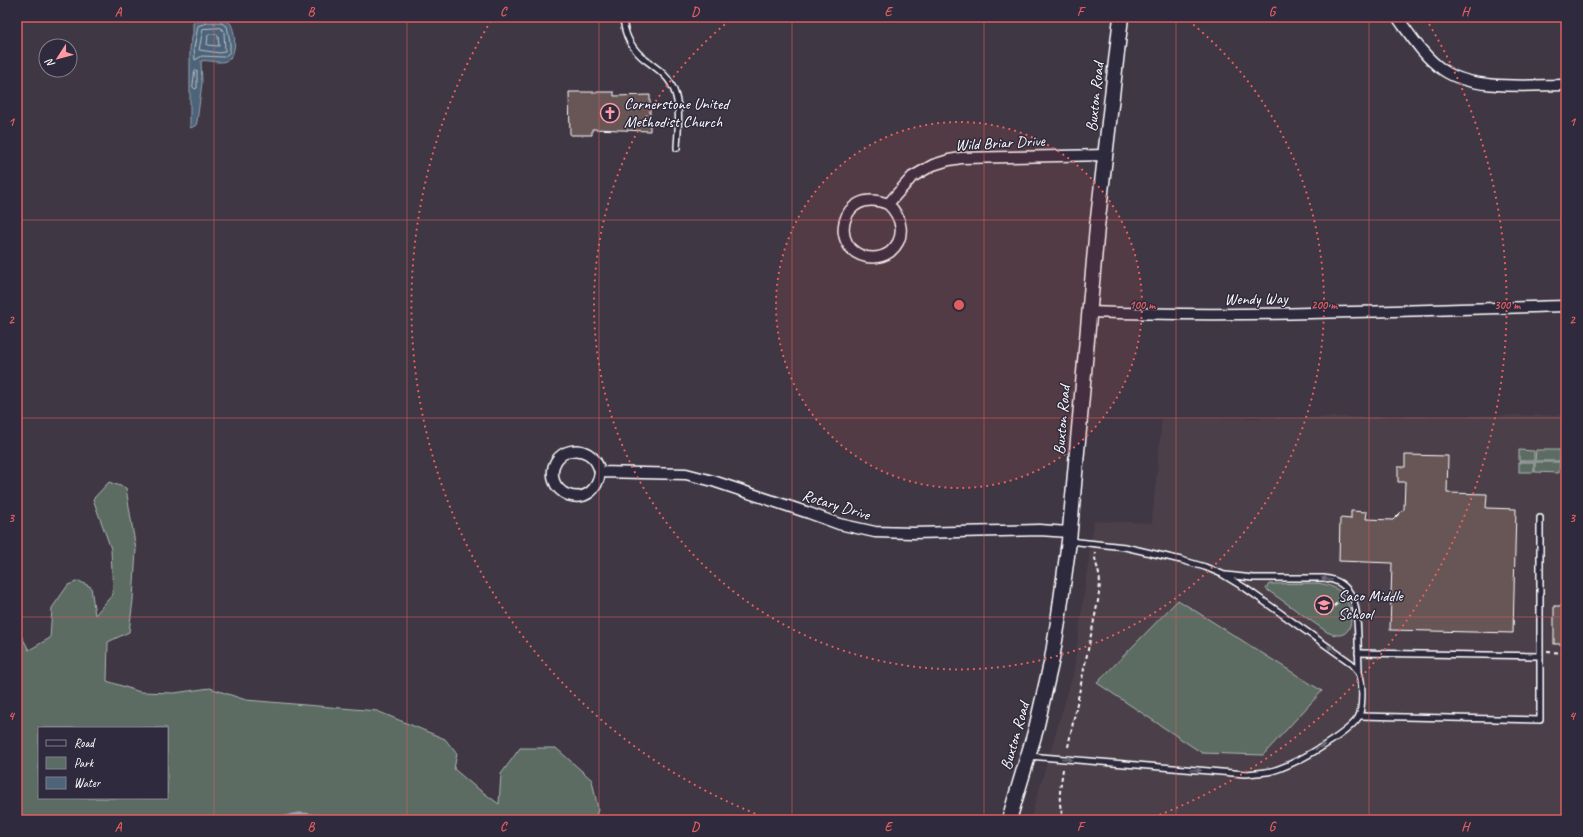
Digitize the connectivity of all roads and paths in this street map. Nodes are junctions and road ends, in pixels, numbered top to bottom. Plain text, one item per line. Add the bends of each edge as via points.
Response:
1 (623, 17) edge
2 (1121, 17) edge
3 (1397, 17) edge
4 (1566, 85) edge
5 (677, 148) dead end
6 (1106, 155) junction
7 (888, 204) junction
8 (1566, 306) edge
9 (1090, 312) junction
10 (600, 472) junction
11 (1540, 518) dead end
12 (1069, 536) junction
13 (1095, 543) junction
14 (1222, 574) junction
15 (1350, 593) junction
16 (1328, 610) dead end
17 (1566, 652) edge
18 (1358, 653) junction
19 (1540, 654) junction
20 (1359, 673) junction
21 (1359, 716) junction
22 (1068, 747) dead end
23 (1028, 756) junction
24 (1063, 769) dead end
25 (1009, 820) edge
26 (1065, 820) edge

1 - 5 lane via 625,32 632,46 666,77 674,90 679,112
2 - 6 main road, Buxton Road
3 - 4 street via 1429,58 1444,71 1460,79 1489,84
6 - 7 street, Wild Briar Drive via 949,160 933,165 912,177
6 - 9 main road, Buxton Road
7 - 7 street via 868,200 855,206 846,217 843,226 844,236 854,252 872,258 890,252 896,246 901,228 897,214
8 - 9 street, Wendy Way via 1234,314
9 - 12 main road, Buxton Road
10 - 10 street via 589,454 575,450 561,455 556,461 553,475 559,490 574,497 582,496 595,488
10 - 12 street, Rotary Drive via 671,473 692,476 839,524 875,532 1040,530
11 - 19 lane
12 - 13 lane
12 - 23 main road, Buxton Road via 1052,660
13 - 14 lane via 1147,551
13 - 22 path via 1094,559 1100,582 1098,601
15 -> 14 lane via 1337,582 1327,578 1253,578
20 -> 14 lane via 1351,663 1324,643
15 - 16 path
15 - 18 lane via 1357,612
17 - 19 path
18 - 19 lane
18 - 20 lane
19 - 21 lane via 1540,720
20 - 21 lane via 1362,690
23 -> 21 lane via 1245,774 1263,773 1310,753 1347,729
23 - 25 main road, Buxton Road
24 - 26 path via 1060,799

